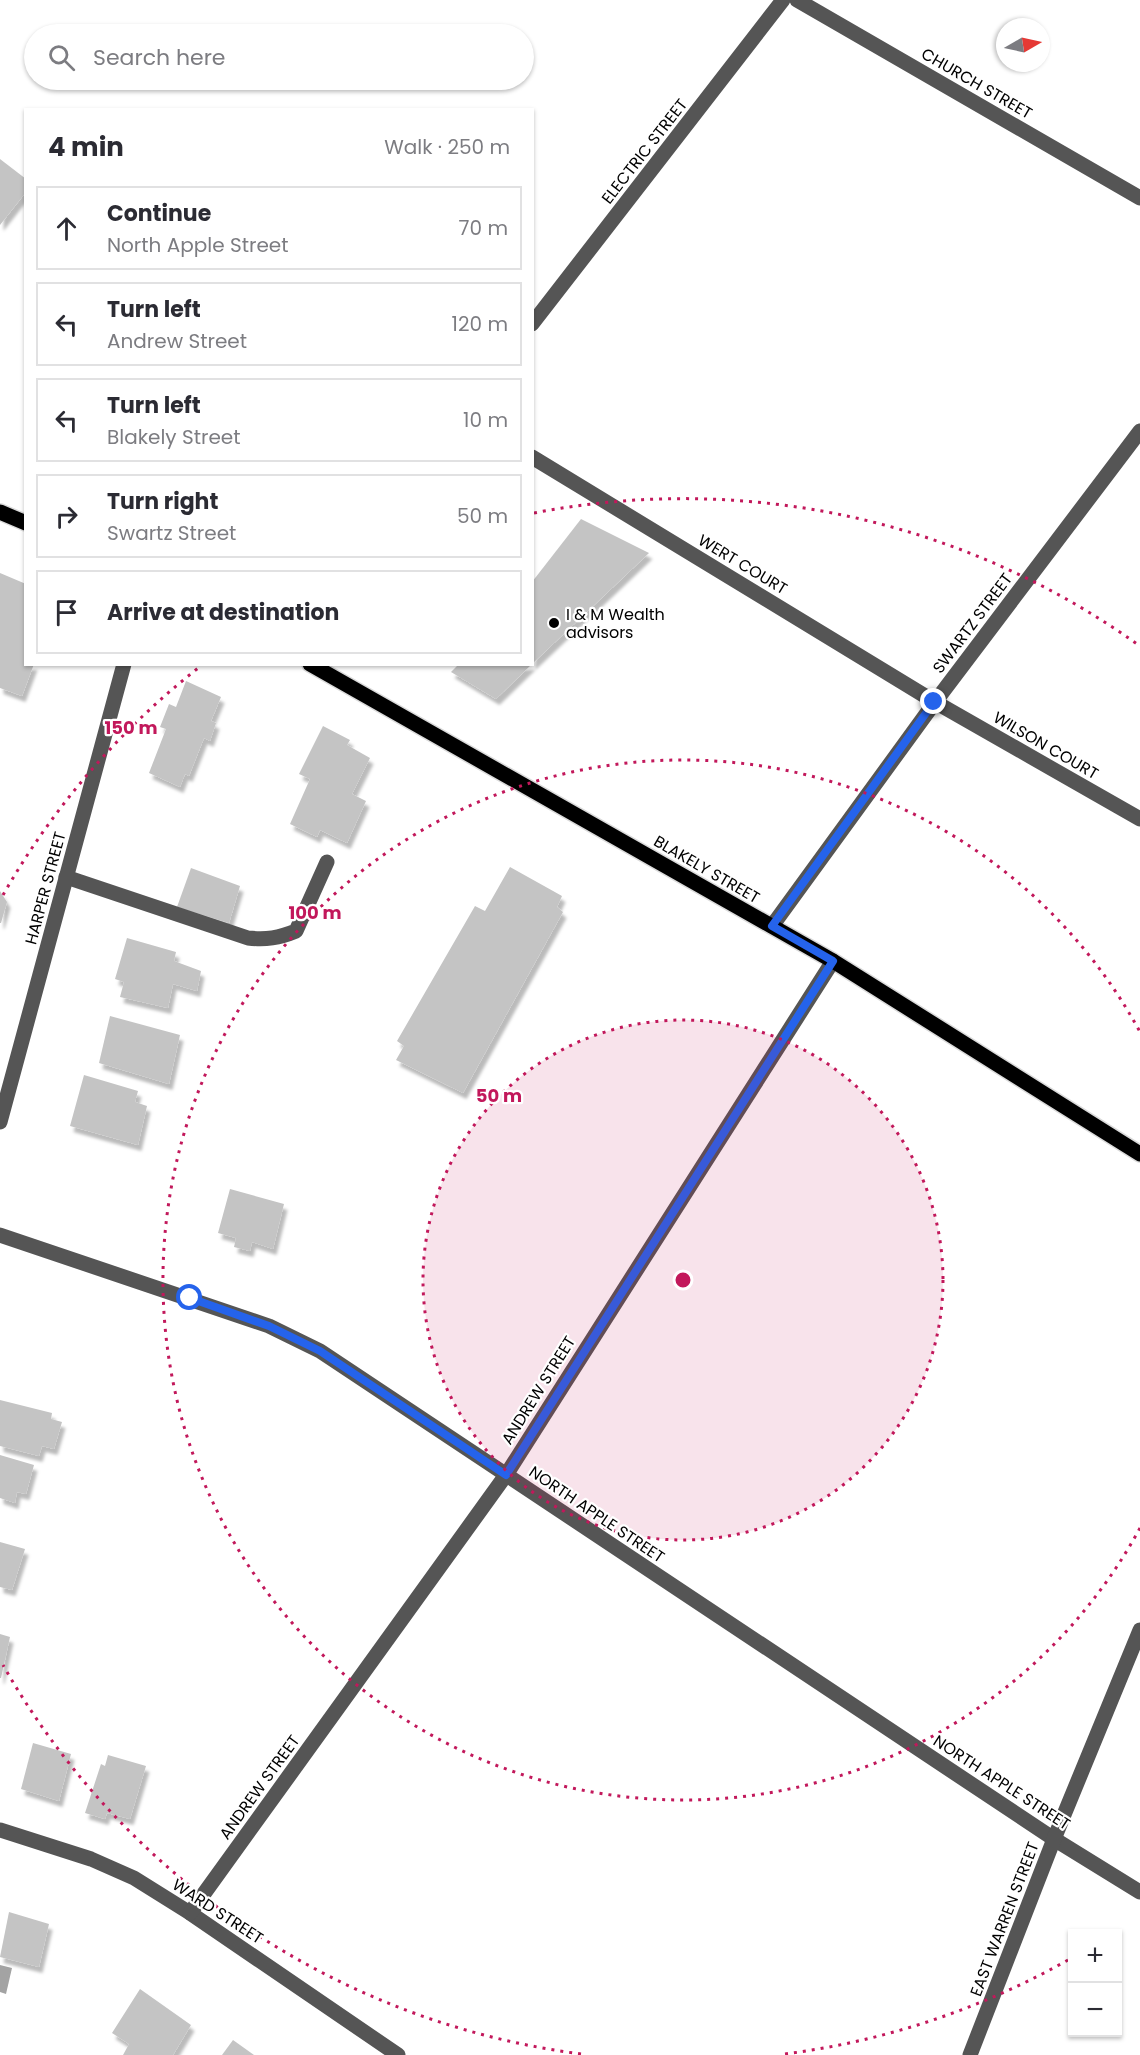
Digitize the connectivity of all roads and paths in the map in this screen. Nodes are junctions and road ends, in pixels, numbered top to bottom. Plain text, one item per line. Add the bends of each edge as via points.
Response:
1 (783, 0) edge
2 (797, 0) edge
3 (1140, 198) edge
4 (534, 321) edge
5 (1140, 431) edge
6 (534, 458) edge
7 (0, 512) edge
8 (24, 523) edge
9 (123, 666) edge
10 (314, 666) edge
11 (934, 702) junction
12 (1140, 819) edge
13 (327, 862) dead end
14 (66, 878) junction
15 (772, 926) junction
16 (833, 961) junction
17 (0, 1122) edge
18 (1140, 1154) edge
19 (0, 1235) edge
20 (506, 1475) junction
21 (1140, 1630) edge
22 (0, 1830) edge
23 (1054, 1839) junction
24 (1140, 1892) edge
25 (190, 1913) junction
26 (399, 2055) edge
27 (970, 2055) edge

1 - 4 street, ELECTRIC STREET
2 - 3 street, CHURCH STREET
5 - 11 street, SWARTZ STREET
6 - 11 street, WERT COURT
7 - 8 main road
9 - 14 street, HARPER STREET
10 - 15 main road, BLAKELY STREET
11 - 12 street, WILSON COURT
11 - 15 street, SWARTZ STREET
13 - 14 street via 296,931 265,940 248,938
14 - 17 street, HARPER STREET
15 - 16 main road, BLAKELY STREET
16 - 18 main road, BLAKELY STREET
16 - 20 street, ANDREW STREET
19 - 20 street, NORTH APPLE STREET via 277,1330 320,1351
20 - 23 street, NORTH APPLE STREET
20 - 25 street, ANDREW STREET
21 - 23 street, EAST WARREN STREET
22 - 25 street, WARD STREET via 91,1859 134,1878
23 - 24 street, NORTH APPLE STREET
23 - 27 street, EAST WARREN STREET
25 - 26 street, WARD STREET

